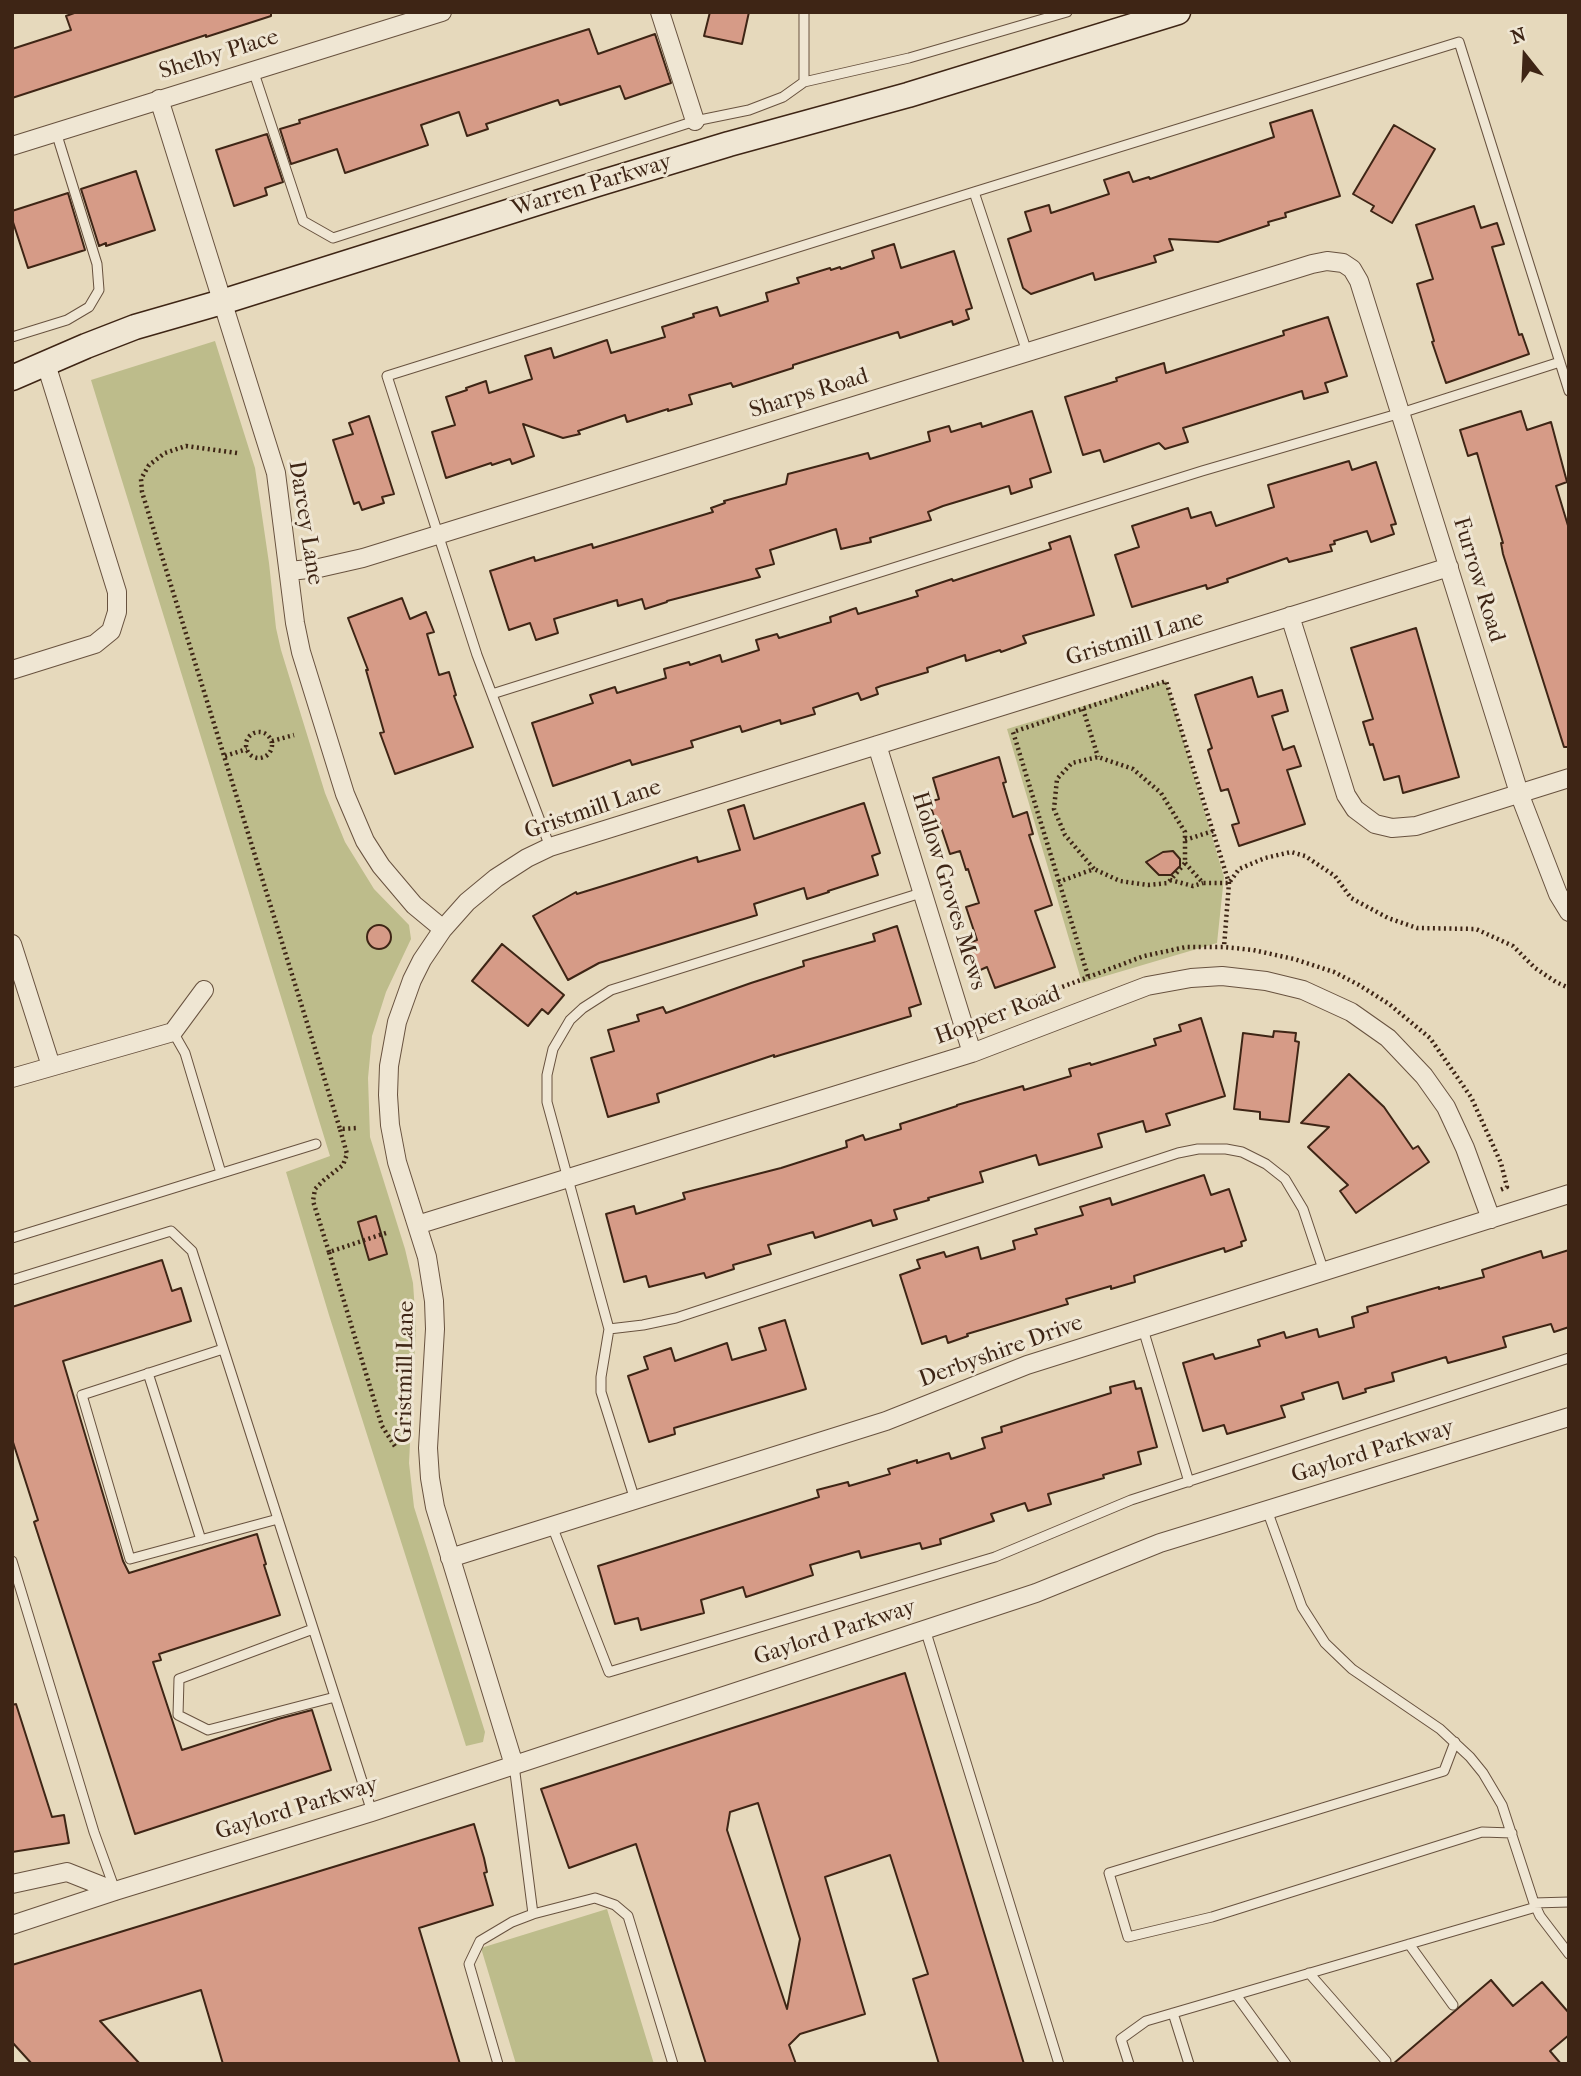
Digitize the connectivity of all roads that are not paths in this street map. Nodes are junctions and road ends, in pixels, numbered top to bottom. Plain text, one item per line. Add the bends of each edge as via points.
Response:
1 (442, 12) edge
2 (660, 12) edge
3 (804, 12) edge
4 (1067, 12) edge
5 (1178, 12) edge
6 (253, 70) junction
7 (804, 82) junction
8 (159, 99) junction
9 (695, 121) junction
10 (56, 132) junction
11 (12, 146) edge
12 (974, 192) junction
13 (1343, 263) joint
14 (222, 302) junction
15 (12, 337) edge
16 (1027, 352) junction
17 (1560, 362) junction
18 (46, 364) junction
19 (12, 378) edge
20 (1569, 391) edge
21 (1401, 413) junction
22 (438, 536) junction
23 (1449, 567) junction
24 (289, 571) junction
25 (1290, 616) junction
26 (12, 670) edge
27 (492, 694) junction
28 (877, 744) junction
29 (1569, 778) edge
30 (1519, 793) junction
31 (550, 846) junction
32 (922, 893) junction
33 (1569, 912) edge
34 (443, 929) junction
35 (12, 944) edge
36 (204, 990) dead end
37 (173, 1032) junction
38 (972, 1053) junction
39 (51, 1066) junction
40 (12, 1078) edge
41 (316, 1144) dead end
42 (221, 1173) junction
43 (570, 1178) junction
44 (1569, 1194) edge
45 (1491, 1219) junction
46 (418, 1225) junction
47 (12, 1238) edge
48 (1324, 1272) junction
49 (12, 1280) edge
50 (609, 1329) junction
51 (1143, 1329) junction
52 (223, 1349) junction
53 (1569, 1357) edge
54 (148, 1373) junction
55 (1569, 1417) edge
56 (1189, 1482) junction
57 (635, 1500) junction
58 (1267, 1510) junction
59 (278, 1520) junction
60 (552, 1526) junction
61 (201, 1540) junction
62 (450, 1558) junction
63 (12, 1561) edge
64 (313, 1629) junction
65 (925, 1629) junction
66 (335, 1697) junction
67 (1455, 1742) junction
68 (514, 1765) junction
69 (372, 1812) junction
70 (1512, 1833) junction
71 (12, 1884) edge
72 (115, 1891) junction
73 (1569, 1902) edge
74 (1535, 1905) junction
75 (533, 1914) junction
76 (12, 1925) edge
77 (1409, 1944) junction
78 (1569, 1954) edge
79 (1309, 1973) junction
80 (1236, 1994) junction
81 (1453, 2005) dead end
82 (1173, 2013) junction
83 (1387, 2061) dead end
84 (498, 2064) edge
85 (673, 2064) edge
86 (1059, 2064) edge
87 (1129, 2064) edge
88 (1189, 2064) edge
89 (1286, 2064) edge

1 - 6 street, Shelby Place
2 - 9 street
3 - 7 lane
4 - 7 lane via 909,58
5 - 14 main road, Warren Parkway via 610,180
6 - 8 street, Shelby Place
6 - 9 lane via 303,221 333,238
7 - 9 lane via 783,97 749,110
8 - 10 street, Shelby Place
8 - 14 street, Darcey Lane
10 - 11 street, Shelby Place
10 - 15 lane via 97,264 99,290 89,307 67,320
12 - 16 lane
12 - 17 lane via 1459,42
12 - 22 lane via 387,376
13 - 16 street, Sharps Road via 1312,264
13 - 21 street, Furrow Road via 1359,281
14 - 18 main road, Warren Parkway via 135,327
14 - 24 street, Darcey Lane via 276,473
16 - 22 street, Sharps Road
17 - 20 lane
17 - 21 lane
18 - 19 main road, Warren Parkway
18 - 26 street via 117,592 117,612 111,631 95,644
21 - 23 street, Furrow Road
21 - 27 lane
22 - 24 street, Sharps Road via 342,564
22 - 27 lane
23 - 25 street, Gristmill Lane
23 - 30 street, Furrow Road
24 - 34 street, Darcey Lane via 302,652 353,814 389,877
25 - 28 street, Gristmill Lane
25 - 30 street via 1343,788 1363,816 1381,826 1402,829
27 - 31 lane
28 - 31 street, Gristmill Lane
28 - 32 street, Hollow Groves Mews
29 - 30 street
30 - 33 street, Furrow Road
31 - 34 street, Gristmill Lane via 496,878
32 - 38 street, Hollow Groves Mews
32 - 43 lane via 626,984 583,1008 560,1035 548,1061 547,1102
34 - 46 street, Gristmill Lane via 422,960 404,1001 389,1066 392,1140
35 - 39 street
36 - 37 street
37 - 39 street
37 - 42 lane via 185,1053
38 - 43 street, Hopper Road
38 - 45 street, Hopper Road via 1125,993 1169,981 1222,976 1281,984 1351,1012 1376,1029 1424,1076 1461,1137
39 - 40 street
41 - 42 lane
42 - 47 lane
43 - 46 street, Hopper Road
43 - 50 lane
44 - 45 street, Derbyshire Drive
45 - 48 street, Derbyshire Drive
46 - 62 street, Gristmill Lane via 434,1300 429,1471
48 - 50 lane via 1303,1209 1284,1179 1242,1152 1198,1149 676,1318
48 - 51 street, Derbyshire Drive
49 - 52 lane via 171,1231 192,1251
50 - 57 lane via 601,1392
51 - 56 lane
51 - 57 street, Derbyshire Drive via 1027,1365 886,1421
52 - 54 lane
52 - 59 lane
53 - 56 lane
54 - 61 lane
54 - 61 lane via 82,1395 130,1559
55 - 58 street, Gaylord Parkway
56 - 60 lane via 1131,1500 995,1557 609,1672
57 - 60 street, Derbyshire Drive
58 - 65 street, Gaylord Parkway via 1160,1543 1036,1593
58 - 67 lane via 1302,1607 1325,1643 1352,1669
59 - 61 lane
59 - 64 lane
60 - 62 street, Derbyshire Drive
62 - 68 street, Gristmill Lane
63 - 72 lane
64 - 66 lane
64 - 66 lane via 179,1679 178,1715 208,1730
65 - 68 street, Gaylord Parkway
65 - 86 lane
66 - 69 lane
67 - 70 lane via 1494,1789
67 - 70 lane via 1444,1771 1109,1873 1128,1937 1212,1917 1482,1832
68 - 69 street, Gaylord Parkway
68 - 75 lane
69 - 72 street, Gaylord Parkway
70 - 74 lane
71 - 72 street via 67,1872
72 - 76 street, Gaylord Parkway
73 - 74 lane
74 - 77 lane
74 - 78 lane
75 - 84 lane via 480,1941 469,1964
75 - 85 lane via 595,1898 628,1916
77 - 79 lane
77 - 81 lane
79 - 80 lane
79 - 83 lane
80 - 82 lane
80 - 89 lane
82 - 87 lane via 1146,2021 1121,2039
82 - 88 lane

